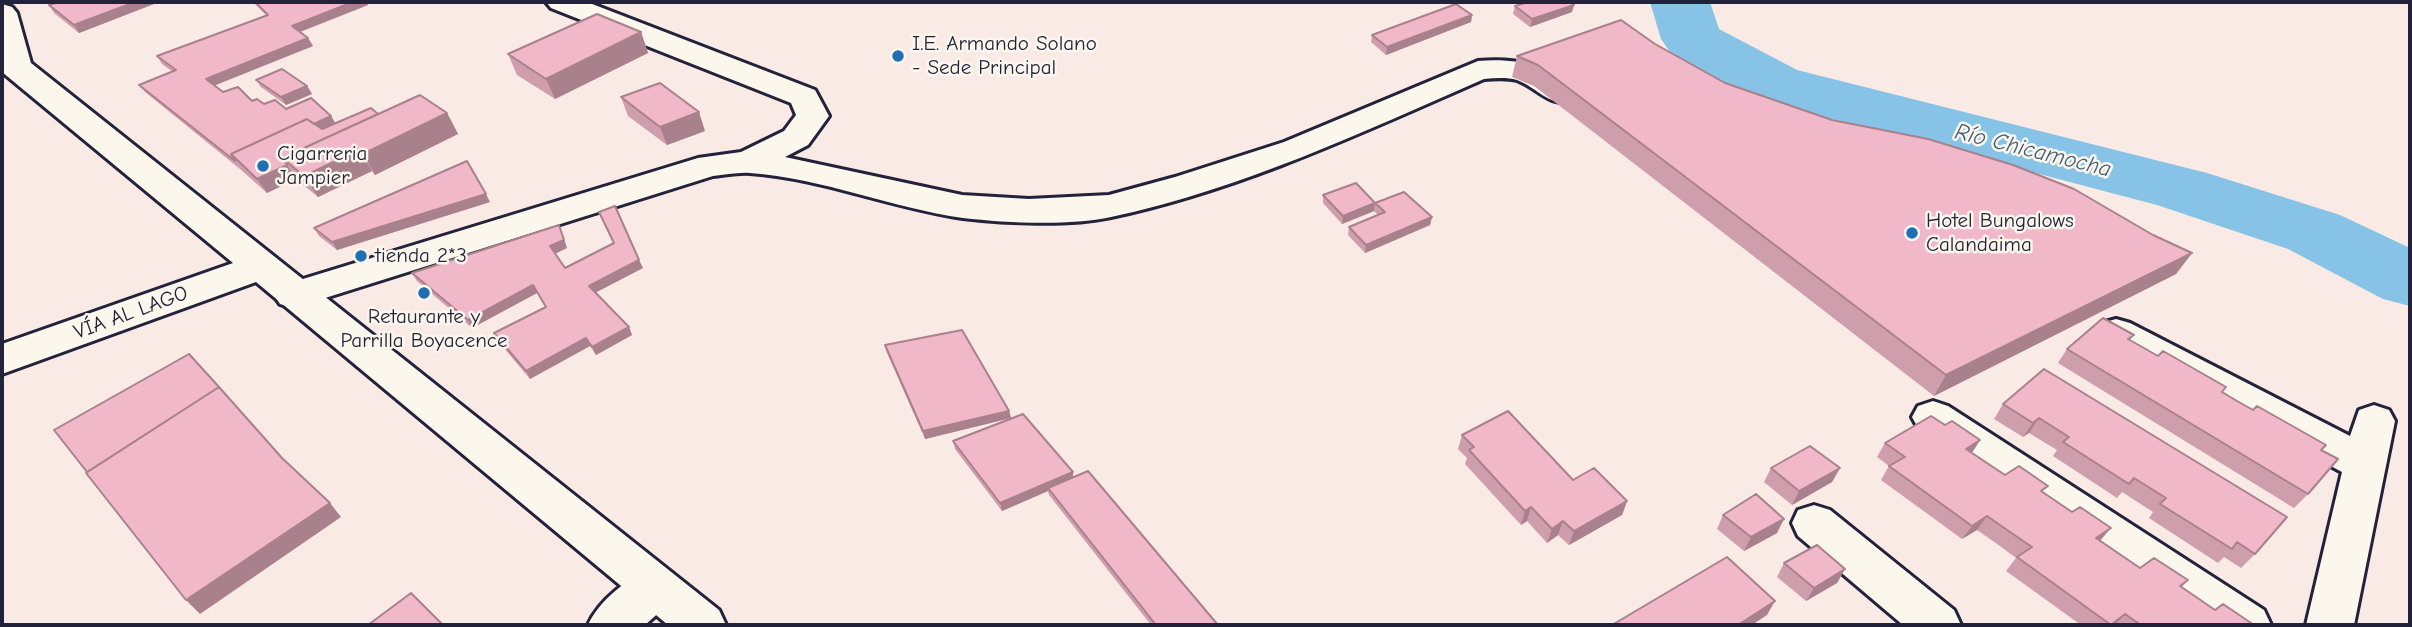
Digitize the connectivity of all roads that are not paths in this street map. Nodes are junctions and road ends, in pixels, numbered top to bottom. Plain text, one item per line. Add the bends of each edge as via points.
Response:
1 (561, 2) edge
2 (2, 13) edge
3 (9, 65) edge
4 (1581, 110) edge
5 (748, 162) junction
6 (260, 267) junction
7 (293, 295) junction
8 (2116, 333) edge
9 (2, 359) edge
10 (1933, 417) edge
11 (2374, 421) dead end
12 (2365, 464) junction
13 (1814, 523) dead end
14 (656, 587) junction
15 (612, 625) edge
16 (702, 625) edge
17 (1937, 625) edge
18 (2247, 625) edge
19 (2330, 625) edge

1 - 5 street via 804,97 813,116 796,138
2 - 3 street
3 - 6 street
4 - 5 street via 1540,78 1520,70 1478,70 1296,149 1187,185 1109,206 1029,211 962,206
5 - 7 street via 710,166
6 - 7 street
6 - 9 street, VÍA AL LAGO
7 - 14 street
8 - 12 street
10 - 18 street
11 - 12 street
12 - 19 street
13 - 17 street
14 - 15 street
14 - 16 street

